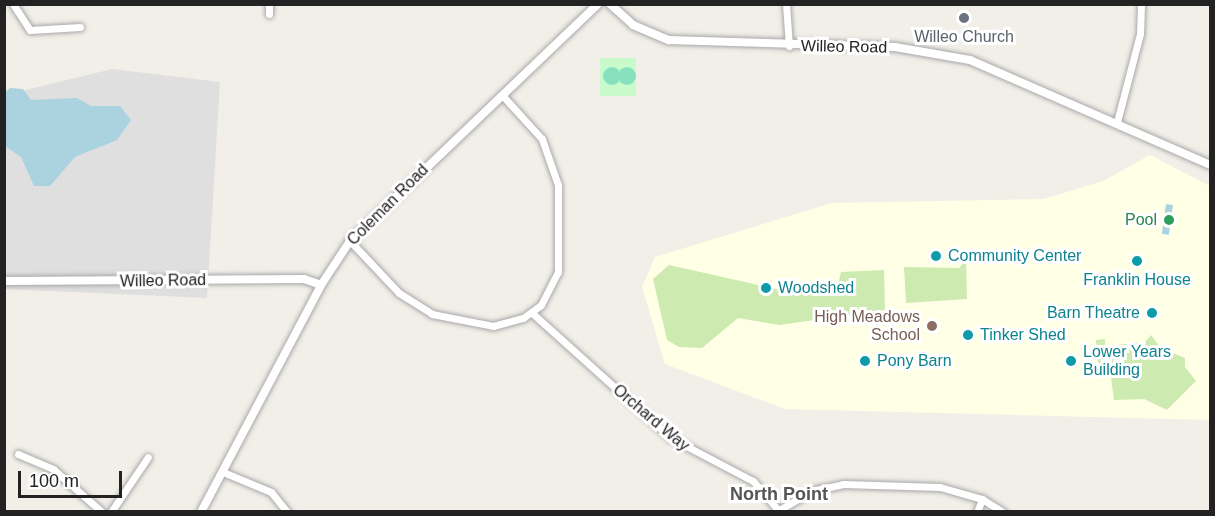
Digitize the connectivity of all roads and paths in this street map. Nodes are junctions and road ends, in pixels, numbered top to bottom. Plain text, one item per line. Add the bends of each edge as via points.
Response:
1 (12, 4) edge
2 (269, 4) edge
3 (598, 4) edge
4 (610, 4) edge
5 (786, 4) edge
6 (1141, 4) edge
7 (269, 14) dead end
8 (80, 27) dead end
9 (789, 46) junction
10 (502, 94) junction
11 (1117, 122) junction
12 (1210, 165) edge
13 (350, 241) junction
14 (4, 281) edge
15 (321, 285) junction
16 (532, 313) junction
17 (18, 454) dead end
18 (148, 457) dead end
19 (223, 472) junction
20 (982, 499) junction
21 (777, 511) edge
22 (102, 512) edge
23 (111, 512) edge
24 (201, 512) edge
25 (288, 512) edge
26 (977, 512) edge
27 (1003, 512) edge

1 - 8 street via 30,30
2 - 7 street
3 - 10 street, Coleman Road
4 - 9 street, Willeo Road via 633,25 661,38
5 - 9 street
6 - 11 street via 1140,34
9 - 11 street, Willeo Road via 882,46 951,55 996,68
10 - 13 street, Coleman Road
10 - 16 street via 542,140 558,185 558,272 548,295
11 - 12 street, Willeo Road
13 - 15 street, Coleman Road
13 - 16 street via 399,293 432,314 493,326
14 - 15 street, Willeo Road via 304,279
15 - 19 street, Coleman Road
16 - 21 street, Orchard Way via 671,438 753,481
17 - 22 street via 53,469
18 - 23 street
19 - 24 street, Coleman Road
19 - 25 street via 271,492
20 - 21 street via 940,487 843,484 811,491
20 - 26 street
20 - 27 street

